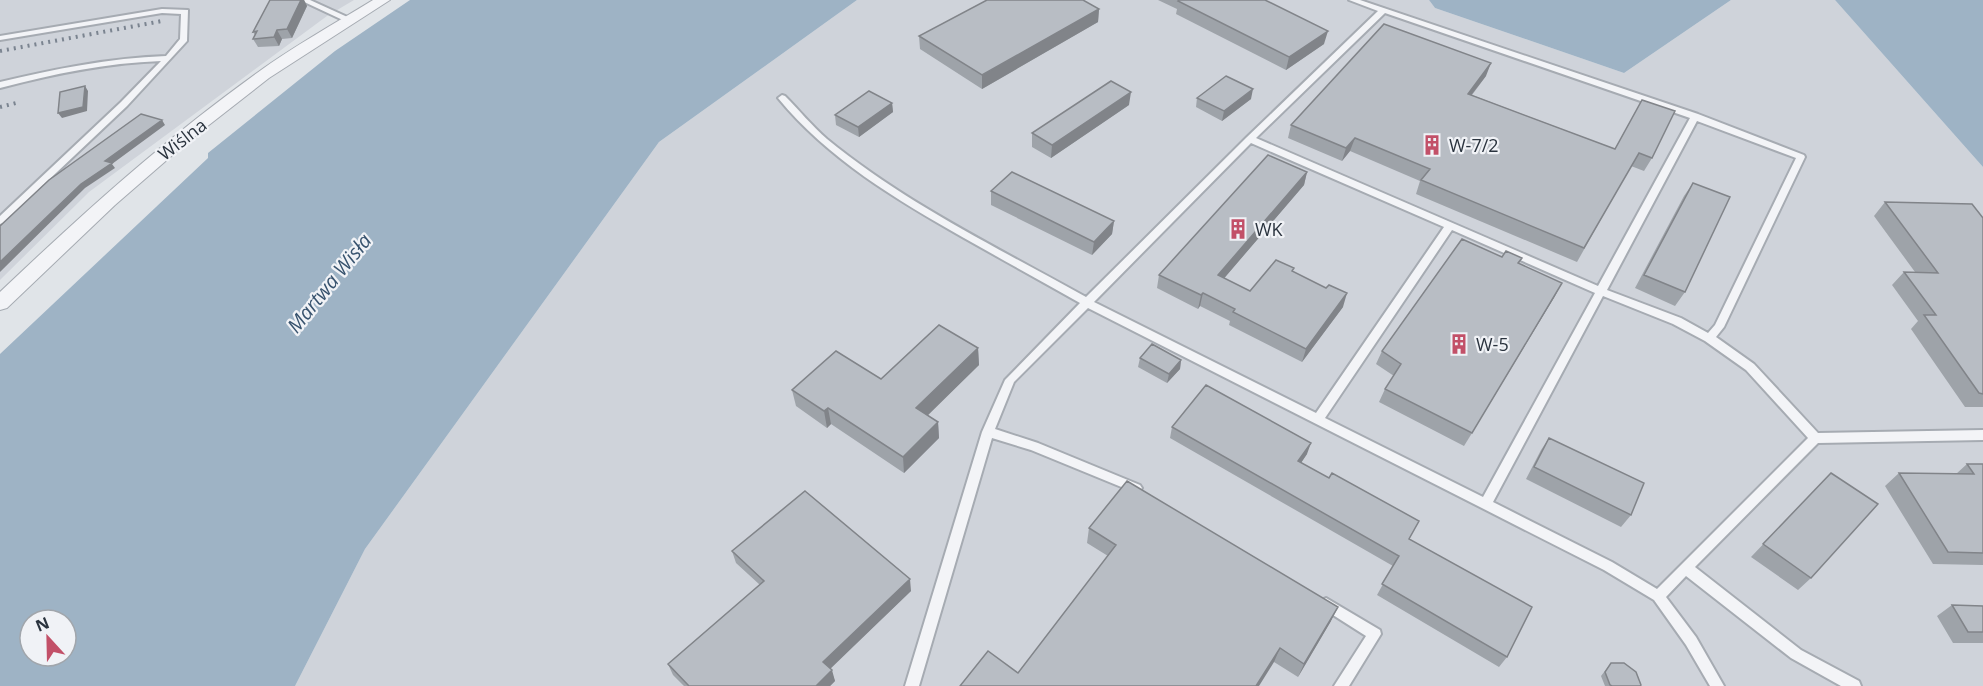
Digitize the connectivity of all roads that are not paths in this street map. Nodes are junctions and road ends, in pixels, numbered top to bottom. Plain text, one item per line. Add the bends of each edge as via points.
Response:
1 (304, 0) edge
2 (384, 0) edge
3 (1353, 0) edge
4 (1383, 11) junction
5 (350, 20) junction
6 (0, 38) edge
7 (168, 58) junction
8 (0, 84) edge
9 (782, 98) dead end
10 (1695, 116) junction
11 (1250, 139) junction
12 (0, 221) edge
13 (1450, 226) junction
14 (1600, 291) junction
15 (1086, 302) junction
16 (0, 303) edge
17 (1710, 338) junction
18 (1318, 420) junction
19 (988, 432) junction
20 (1983, 435) edge
21 (1815, 438) junction
22 (1149, 494) edge
23 (1486, 504) junction
24 (1686, 568) junction
25 (1658, 596) junction
26 (1316, 597) edge
27 (912, 686) edge
28 (1341, 686) edge
29 (1717, 686) edge
30 (1854, 686) edge

1 - 5 lane
2 - 5 street, Wiślna
3 - 4 lane
4 - 10 lane
4 - 11 lane
5 - 16 street, Wiślna via 266,75 145,168
6 - 7 lane via 162,11 184,12 184,39
7 - 8 lane via 84,64
7 - 12 lane
9 - 15 lane via 822,139 868,175
10 - 14 lane
10 - 17 lane via 1801,157 1719,327
11 - 13 lane
11 - 15 lane
13 - 14 lane
13 - 18 lane
14 - 17 lane
14 - 23 lane
15 - 18 lane
15 - 19 lane via 1010,380
17 - 21 lane via 1750,368
18 - 23 lane
19 - 22 lane via 1034,446
19 - 27 lane
20 - 21 lane
21 - 24 lane
23 - 25 lane
24 - 25 lane
24 - 30 lane via 1796,654
25 - 29 lane
26 - 28 lane via 1375,634

